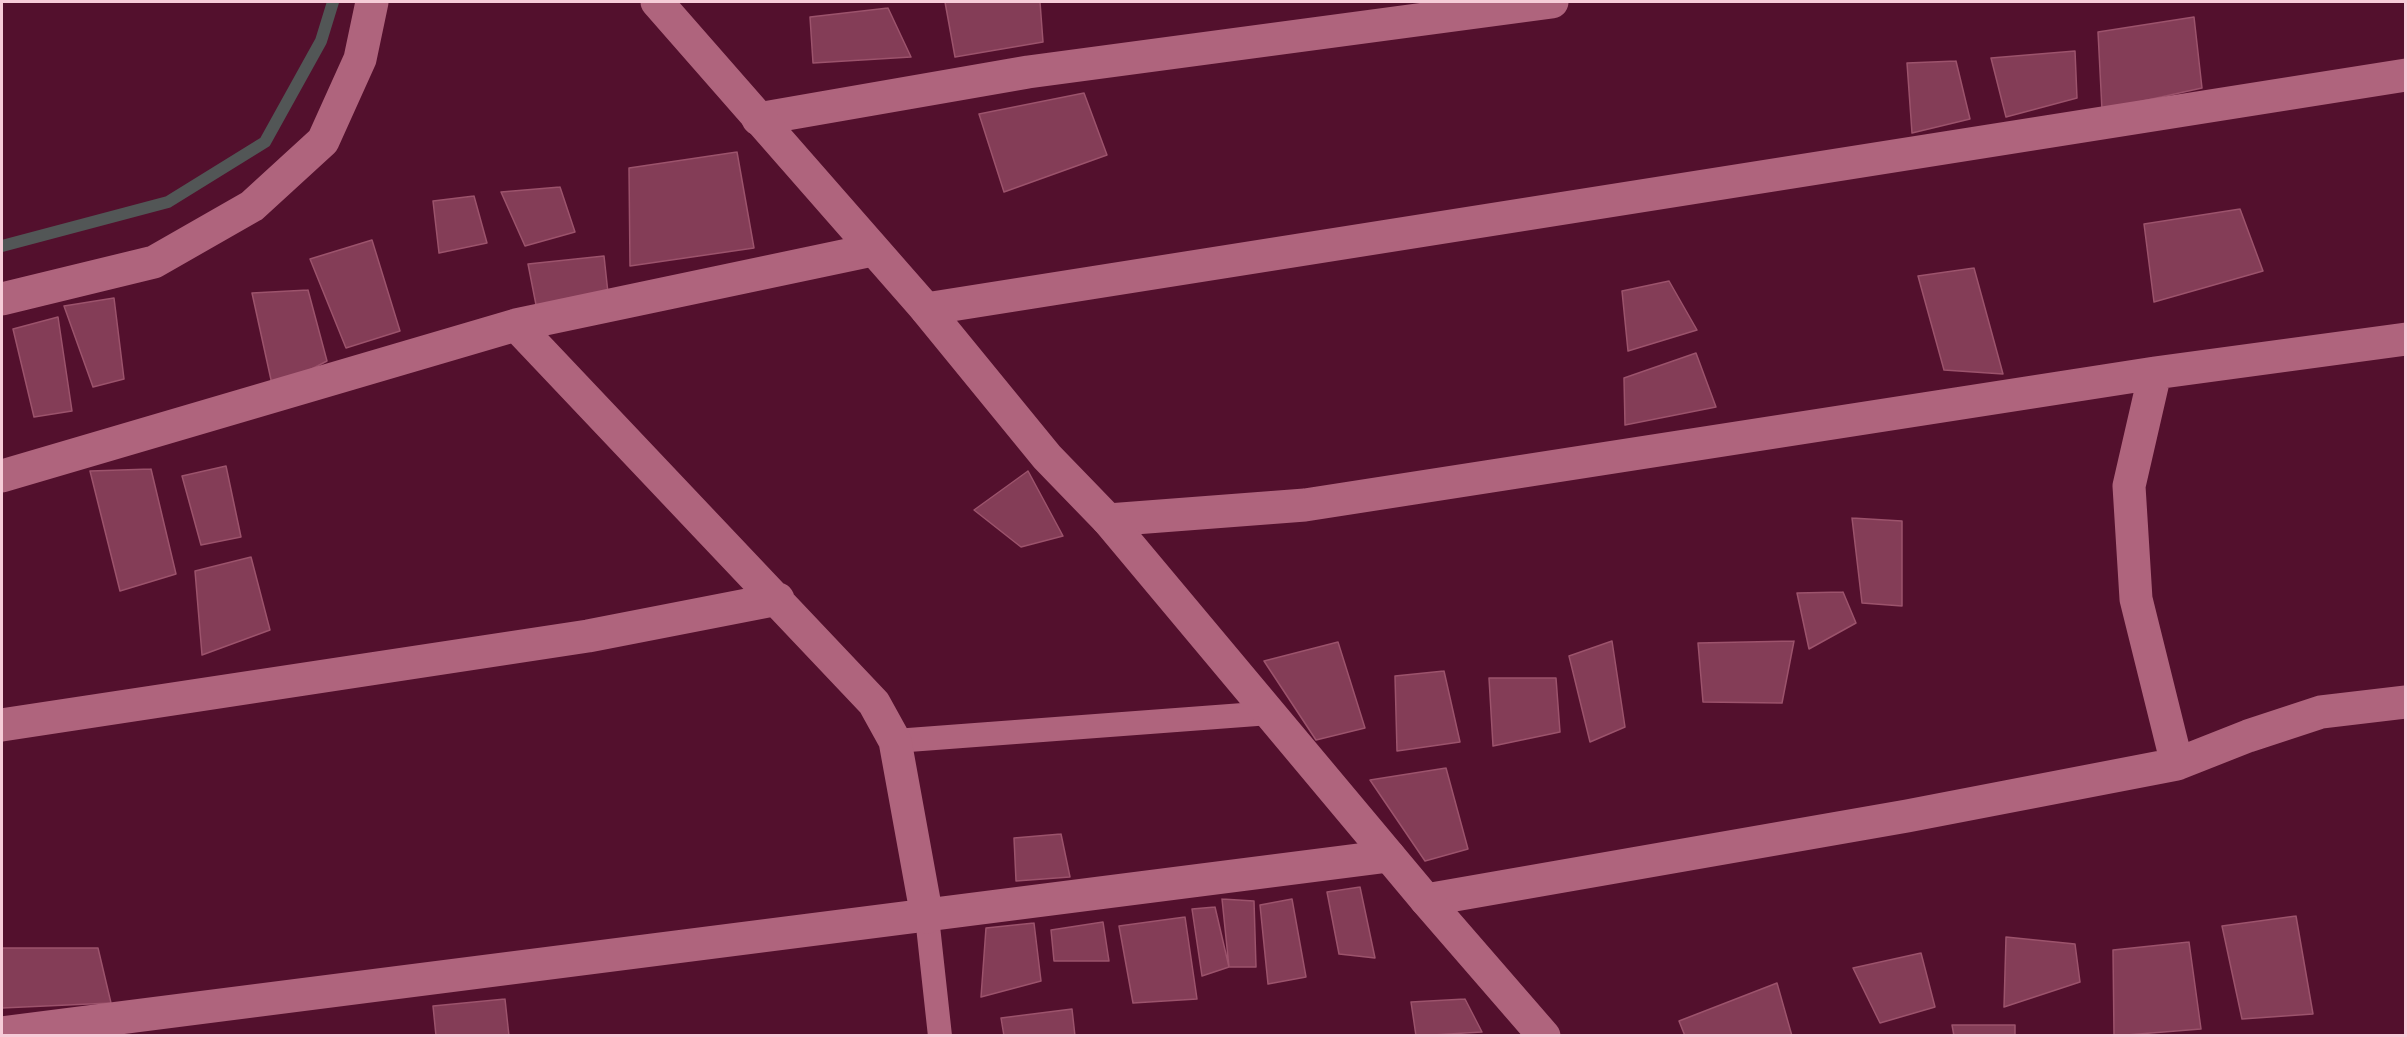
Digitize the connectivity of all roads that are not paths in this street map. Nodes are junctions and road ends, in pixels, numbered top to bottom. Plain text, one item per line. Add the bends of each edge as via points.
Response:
1 (372, 2) edge
2 (657, 2) edge
3 (1552, 2) edge
4 (2406, 75) edge
5 (758, 119) junction
6 (873, 250) junction
7 (2, 299) edge
8 (926, 309) junction
9 (516, 325) junction
10 (2406, 339) edge
11 (2155, 373) junction
12 (2, 476) edge
13 (1108, 520) junction
14 (778, 599) junction
15 (2406, 702) edge
16 (1270, 713) junction
17 (2, 725) edge
18 (895, 741) junction
19 (2177, 764) junction
20 (1389, 856) junction
21 (1426, 900) junction
22 (927, 917) junction
23 (15, 1033) edge
24 (940, 1035) edge
25 (1544, 1035) edge

1 - 7 street via 360,59 323,141 252,206 154,262
2 - 5 street
3 - 5 street via 1028,72
4 - 8 street
5 - 6 street
6 - 8 street
6 - 9 street
8 - 13 street via 1047,457
9 - 12 street
9 - 14 street
10 - 11 street
11 - 13 street via 1305,505
11 - 19 street via 2129,486 2136,599
13 - 16 street
14 - 17 street via 588,636
14 - 18 street via 874,703
15 - 19 street via 2321,712
16 - 18 lane
16 - 20 street
18 - 22 street
19 - 21 street via 1907,816
20 - 21 street
20 - 22 street
21 - 25 street
22 - 23 street
22 - 24 lane

